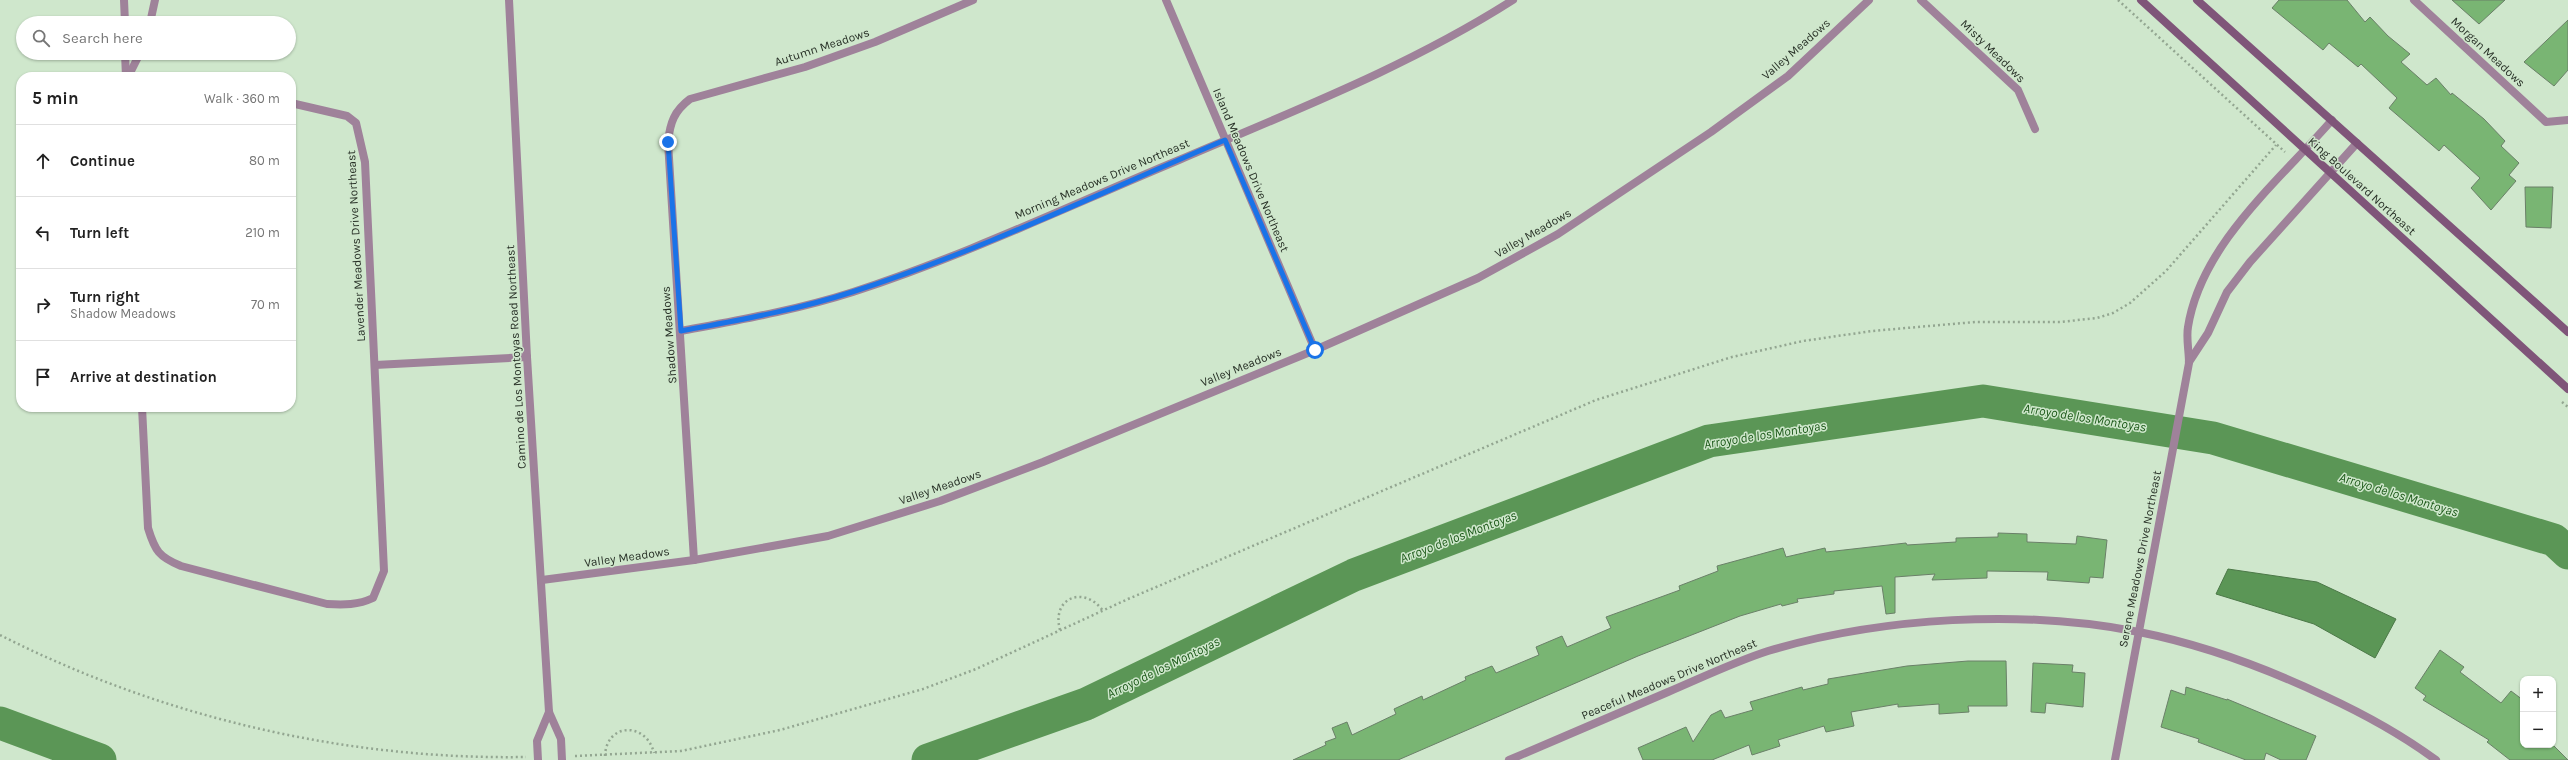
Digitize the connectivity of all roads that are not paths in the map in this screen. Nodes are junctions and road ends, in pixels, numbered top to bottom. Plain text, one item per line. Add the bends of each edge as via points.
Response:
1 (124, 0) edge
2 (155, 0) edge
3 (509, 0) edge
4 (973, 0) edge
5 (1166, 0) edge
6 (1513, 0) edge
7 (1869, 0) edge
8 (1921, 0) edge
9 (2141, 0) edge
10 (2197, 0) edge
11 (2414, 0) edge
12 (124, 16) edge
13 (152, 16) edge
14 (126, 60) edge
15 (136, 60) edge
16 (127, 72) edge
17 (130, 72) edge
18 (296, 104) edge
19 (677, 109) joint
20 (2332, 120) junction
21 (2568, 120) edge
22 (2035, 129) dead end
23 (1225, 140) junction
24 (2357, 143) junction
25 (2306, 150) junction
26 (2330, 173) junction
27 (681, 331) junction
28 (2568, 332) edge
29 (1315, 350) junction
30 (527, 357) junction
31 (2189, 363) junction
32 (375, 365) junction
33 (2568, 389) edge
34 (142, 412) edge
35 (694, 560) junction
36 (542, 580) junction
37 (2139, 632) junction
38 (549, 712) junction
39 (562, 758) edge
40 (538, 759) edge
41 (1509, 760) edge
42 (2114, 760) edge
43 (2436, 760) edge

1 - 12 street
2 - 13 street
3 - 30 street, Camino de Los Montoyas Road Northeast
4 - 19 street, Autumn Meadows via 875,42 804,68 690,99
5 - 23 street, Island Meadows Drive Northeast
6 - 23 street, Morning Meadows Drive Northeast via 1472,26 1351,88
7 - 29 street, Valley Meadows via 1788,76 1711,132 1558,234 1478,278
8 - 22 street, Misty Meadows via 2018,90
9 - 25 street, King Boulevard Northeast
10 - 20 street
11 - 21 street, Morgan Meadows via 2546,122
14 - 16 street
15 - 17 street
18 - 32 street, Lavender Meadows Drive Northeast via 347,116 356,124 360,137 365,162
19 - 27 street, Shadow Meadows via 670,125 668,142
20 - 24 street
20 - 25 street, Serene Meadows Drive Northeast
23 - 27 street, Morning Meadows Drive Northeast via 930,265 851,293 779,313
23 - 29 street, Island Meadows Drive Northeast
24 - 26 street, Serene Meadows Drive Northeast
24 - 28 street
25 - 26 street, King Boulevard Northeast
25 - 31 street, Serene Meadows Drive Northeast via 2245,214 2216,255 2197,296 2188,327
26 - 31 street, Serene Meadows Drive Northeast via 2250,262 2227,292 2208,333
26 - 33 street, King Boulevard Northeast
27 - 35 street, Shadow Meadows
29 - 35 street, Valley Meadows via 1043,462 940,501 828,536
30 - 32 street
30 - 36 street, Camino de Los Montoyas Road Northeast
31 - 37 street, Serene Meadows Drive Northeast
32 - 34 street, Lavender Meadows Drive Northeast via 384,571 373,598 362,603 327,604 181,566 165,559 153,545 148,528
35 - 36 street, Valley Meadows
36 - 38 street, Camino de Los Montoyas Road Northeast
37 - 41 street, Peaceful Meadows Drive Northeast via 2032,619 1938,620 1851,632 1769,651 1729,665
37 - 42 street, Serene Meadows Drive Northeast
37 - 43 street, Peaceful Meadows Drive Northeast via 2212,651 2283,676 2359,712
38 - 39 street, Camino de Los Montoyas Road Northeast via 561,740
38 - 40 street, Camino de Los Montoyas Road Northeast via 537,741

